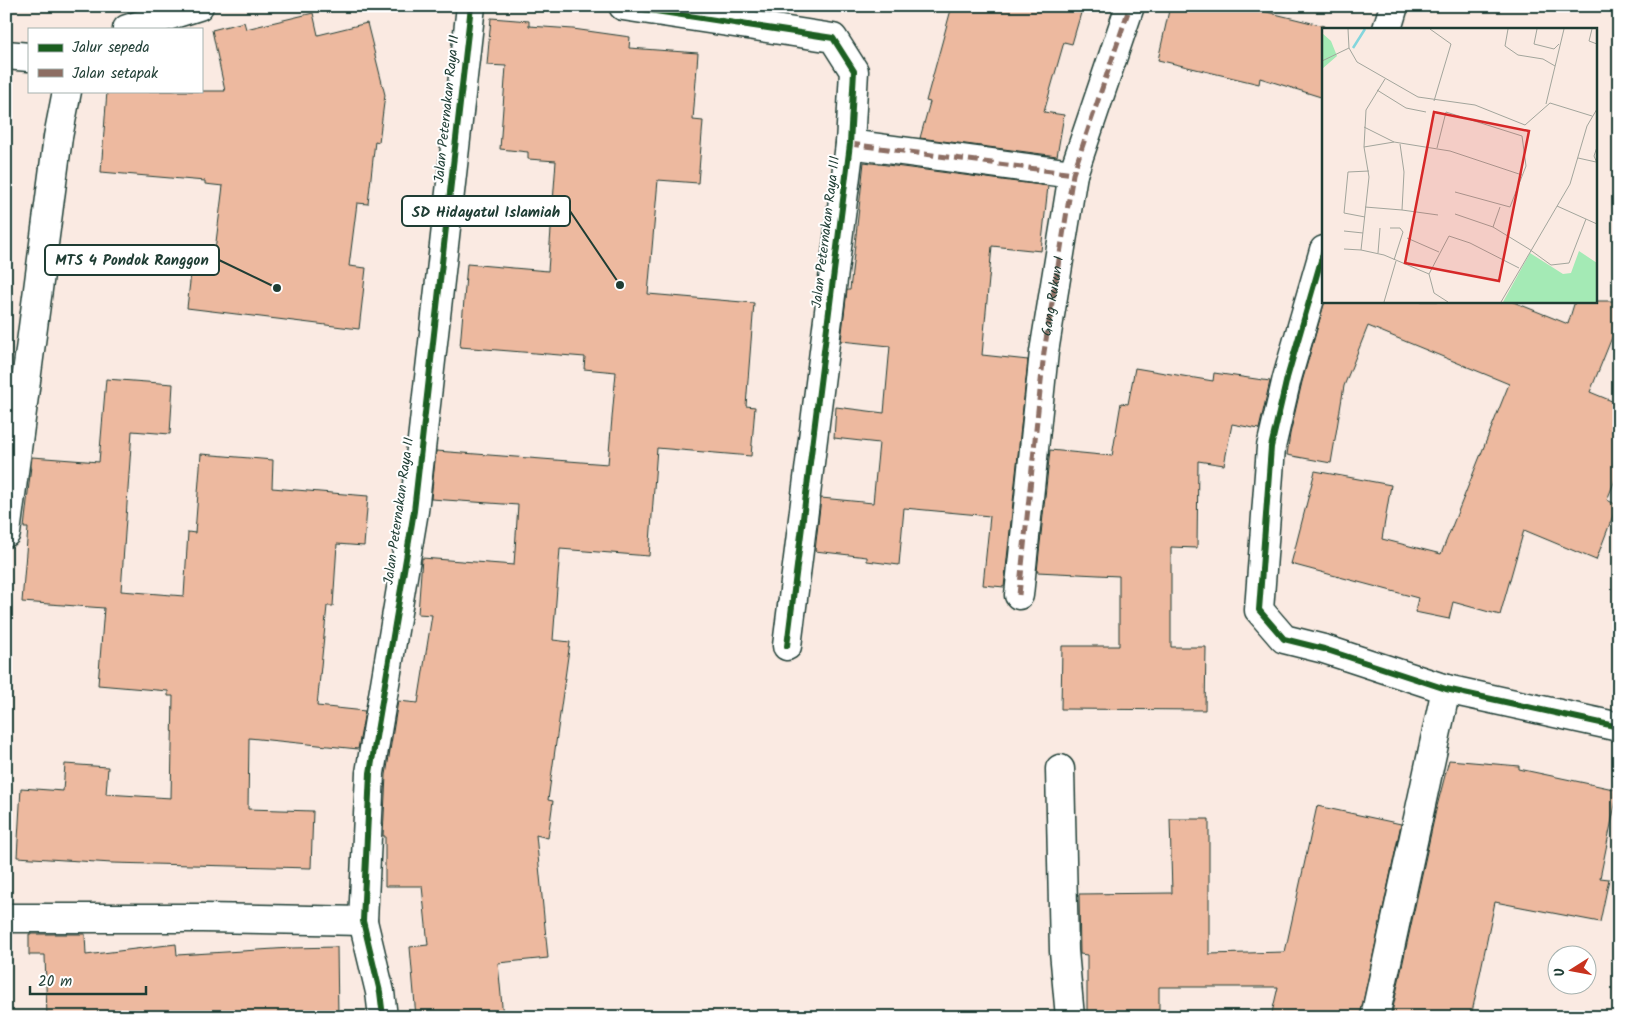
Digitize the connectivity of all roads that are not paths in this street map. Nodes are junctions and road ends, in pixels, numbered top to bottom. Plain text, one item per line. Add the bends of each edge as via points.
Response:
1 (199, 6) edge
2 (471, 6) edge
3 (623, 6) edge
4 (1130, 6) edge
5 (1394, 6) edge
6 (130, 28) edge
7 (1388, 28) edge
8 (6, 55) edge
9 (28, 57) edge
10 (67, 92) edge
11 (850, 144) junction
12 (1073, 174) junction
13 (1322, 257) edge
14 (6, 533) edge
15 (1019, 595) dead end
16 (787, 646) dead end
17 (1446, 688) junction
18 (1619, 727) edge
19 (1060, 769) dead end
20 (6, 918) edge
21 (363, 921) junction
22 (383, 1017) edge
23 (1070, 1017) edge
24 (1375, 1017) edge

1 - 6 street
2 - 21 street, Jalan Peternakan Raya II via 414,511 370,773
3 - 11 street, Jalan Peternakan Raya III via 833,38 854,71
4 - 12 street, Gang Rukun I
5 - 7 street
8 - 9 street
10 - 14 street via 58,137
11 - 12 street
11 - 16 street, Jalan Peternakan Raya III
12 - 15 street, Gang Rukun I via 1044,352
13 - 17 street via 1271,447 1260,610 1284,639
17 - 18 street
17 - 24 street
19 - 23 street via 1064,952
20 - 21 street
21 - 22 street, Jalan Peternakan Raya II

